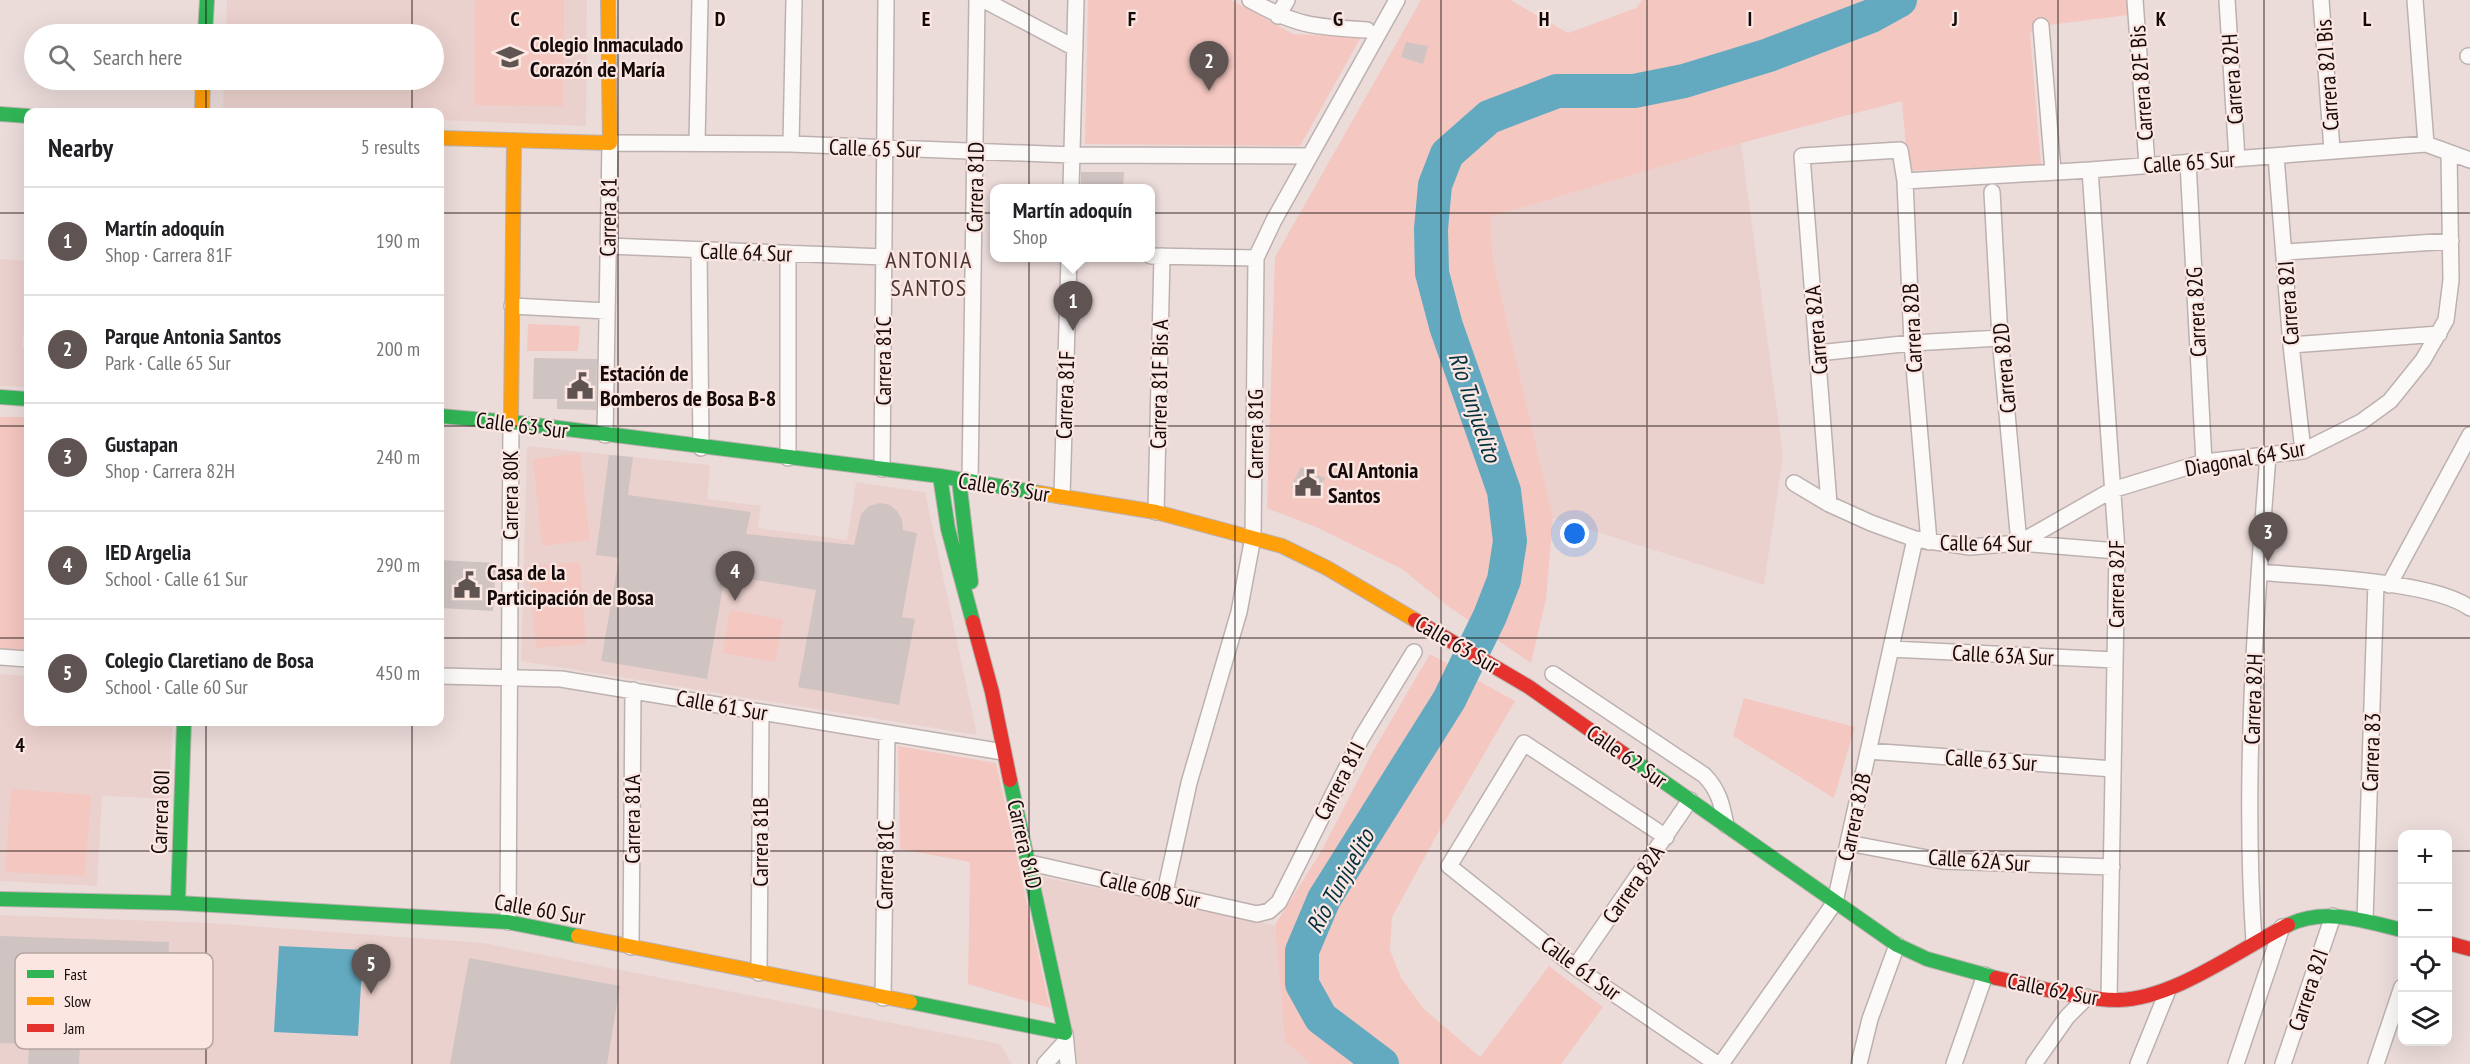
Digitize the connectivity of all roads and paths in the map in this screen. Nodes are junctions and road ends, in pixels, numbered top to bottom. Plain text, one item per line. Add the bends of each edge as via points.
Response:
1 (207, 0) edge
2 (608, 0) edge
3 (700, 0) edge
4 (794, 0) edge
5 (886, 0) edge
6 (977, 0) edge
7 (984, 0) edge
8 (1076, 0) edge
9 (1250, 0) edge
10 (1287, 0) edge
11 (1397, 0) edge
12 (2135, 0) edge
13 (2227, 0) edge
14 (2321, 0) edge
15 (2415, 0) edge
16 (1278, 16) junction
17 (206, 24) edge
18 (2041, 26) dead end
19 (1367, 30) dead end
20 (1074, 48) junction
21 (203, 90) edge
22 (202, 108) edge
23 (0, 114) edge
24 (24, 116) edge
25 (444, 138) edge
26 (514, 141) junction
27 (697, 142) junction
28 (610, 143) junction
29 (791, 144) junction
30 (2426, 144) junction
31 (885, 148) junction
32 (2332, 150) junction
33 (975, 152) junction
34 (2449, 153) junction
35 (1072, 155) junction
36 (1310, 156) junction
37 (1802, 156) joint
38 (2276, 156) junction
39 (2237, 159) junction
40 (2470, 160) edge
41 (2188, 162) junction
42 (2148, 165) junction
43 (2090, 170) junction
44 (2053, 171) junction
45 (1905, 181) junction
46 (1071, 184) edge
47 (1992, 192) dead end
48 (2451, 241) junction
49 (608, 246) junction
50 (699, 250) junction
51 (2284, 252) junction
52 (788, 254) junction
53 (1157, 256) edge
54 (884, 257) junction
55 (1256, 258) junction
56 (1069, 262) edge
57 (512, 306) junction
58 (607, 311) junction
59 (2439, 333) junction
60 (2000, 338) junction
61 (1912, 343) junction
62 (2291, 345) junction
63 (1818, 353) junction
64 (0, 397) edge
65 (24, 399) edge
66 (444, 416) edge
67 (511, 422) junction
68 (605, 435) junction
69 (2470, 435) edge
70 (701, 447) junction
71 (2303, 451) junction
72 (2268, 456) junction
73 (788, 458) junction
74 (2204, 462) junction
75 (882, 469) junction
76 (940, 476) junction
77 (965, 480) junction
78 (1794, 483) dead end
79 (2112, 490) junction
80 (1062, 496) junction
81 (1829, 504) junction
82 (1156, 512) junction
83 (1253, 537) junction
84 (1922, 540) junction
85 (2019, 543) junction
86 (2117, 551) junction
87 (2259, 572) junction
88 (2382, 584) junction
89 (2468, 603) edge
90 (975, 624) junction
91 (1891, 649) junction
92 (1414, 652) dead end
93 (0, 657) edge
94 (24, 659) edge
95 (2115, 660) junction
96 (1553, 674) dead end
97 (444, 676) edge
98 (509, 677) junction
99 (1529, 687) joint
100 (633, 690) junction
101 (761, 712) junction
102 (184, 726) edge
103 (887, 733) junction
104 (1869, 751) junction
105 (1003, 752) junction
106 (2113, 769) junction
107 (1690, 800) junction
108 (1726, 825) junction
109 (1666, 837) junction
110 (1848, 843) junction
111 (1030, 863) junction
112 (2112, 867) junction
113 (1165, 892) junction
114 (0, 899) edge
115 (1835, 902) junction
116 (178, 903) junction
117 (1269, 911) joint
118 (2333, 916) junction
119 (2366, 920) junction
120 (507, 922) junction
121 (2282, 927) junction
122 (2398, 929) edge
123 (2254, 942) junction
124 (2452, 944) edge
125 (1897, 945) junction
126 (631, 947) junction
127 (2470, 949) edge
128 (1575, 967) junction
129 (759, 973) junction
130 (1985, 975) junction
131 (2168, 990) junction
132 (2401, 992) edge
133 (2087, 997) junction
134 (883, 998) junction
135 (2109, 999) junction
136 (1066, 1037) junction
137 (1045, 1064) edge
138 (1068, 1064) edge
139 (1719, 1064) edge
140 (1859, 1064) edge
141 (1954, 1064) edge
142 (2034, 1064) edge
143 (2138, 1064) edge
144 (2236, 1064) edge
145 (2283, 1064) edge
146 (2376, 1064) edge

1 - 17 street
2 - 28 street, Carrera 81
3 - 27 street
4 - 29 street
5 - 31 street, Carrera 81C
6 - 33 street, Carrera 81D
7 - 20 street
8 - 20 street
9 - 16 street
10 - 16 street
11 - 36 street, Carrera 81G
12 - 42 street, Carrera 82F Bis
13 - 39 street, Carrera 82H
14 - 32 street, Carrera 82I Bis
15 - 30 street
16 - 19 street via 1324,28
18 - 44 street
20 - 35 street
21 - 22 street
23 - 24 street
25 - 26 street, Calle 65 Sur
26 - 28 street, Calle 65 Sur
26 - 57 street, Carrera 80K
27 - 28 street, Calle 65 Sur
27 - 29 street, Calle 65 Sur
28 - 49 street, Carrera 81
29 - 31 street, Calle 65 Sur
30 - 32 street, Calle 65 Sur
30 - 34 street, Calle 65 Sur
31 - 33 street, Calle 65 Sur
31 - 54 street, Carrera 81C
32 - 38 street, Calle 65 Sur
33 - 35 street, Calle 65 Sur
33 - 77 street, Carrera 81D
34 - 40 street, Calle 65 Sur
34 - 48 street, Diagonal 64 Sur
35 - 36 street, Calle 65 Sur
35 - 46 street
36 - 55 street, Carrera 81G
37 - 45 street, Carrera 82B via 1900,150
37 - 63 street, Carrera 82A
38 - 39 street, Calle 65 Sur
38 - 51 street, Carrera 82I
39 - 41 street, Calle 65 Sur
41 - 42 street, Calle 65 Sur
41 - 74 street, Carrera 82G
42 - 43 street, Calle 65 Sur
43 - 44 street, Calle 65 Sur
43 - 79 street, Carrera 82F
44 - 45 street, Calle 65 Sur
45 - 61 street, Carrera 82B
47 - 60 street, Carrera 82D
48 - 51 street
48 - 59 street, Diagonal 64 Sur via 2450,290 2446,320
49 - 50 street, Calle 64 Sur
49 - 58 street, Carrera 81
50 - 52 street, Calle 64 Sur
50 - 70 street
51 - 62 street, Carrera 82I
52 - 54 street, Calle 64 Sur
52 - 73 street
53 - 55 street
53 - 82 street, Carrera 81F Bis A
54 - 75 street, Carrera 81C
55 - 83 street, Carrera 81G
56 - 80 street, Carrera 81F
57 - 58 street
57 - 67 street, Carrera 80K
58 - 68 street, Carrera 81
59 - 62 street
59 - 71 street, Diagonal 64 Sur via 2423,360 2390,400 2361,422
60 - 61 street
60 - 85 street, Carrera 82D
61 - 63 street
61 - 84 street, Carrera 82B
62 - 71 street, Carrera 82I
63 - 81 street, Carrera 82A
64 - 65 street
66 - 67 street, Calle 63 Sur
67 - 68 street, Calle 63 Sur
67 - 98 street, Carrera 80K
68 - 70 street, Calle 63 Sur
69 - 88 street, Carrera 83
70 - 73 street, Calle 63 Sur
71 - 72 street, Diagonal 64 Sur
72 - 74 street, Diagonal 64 Sur
72 - 87 street, Carrera 82H
73 - 75 street, Calle 63 Sur
74 - 79 street, Diagonal 64 Sur
75 - 76 street, Calle 63 Sur
76 - 77 street, Calle 63 Sur
76 - 90 street, Carrera 81D via 952,551
77 - 80 street, Calle 63 Sur
77 - 90 street, Carrera 81D
78 - 81 street, Calle 64 Sur
79 - 85 street, Diagonal 64 Sur
79 - 86 street, Carrera 82F
80 - 82 street, Calle 63 Sur
81 - 84 street, Calle 64 Sur
82 - 83 street, Calle 63 Sur
83 - 99 street, Calle 63 Sur via 1304,556
83 - 113 street, Carrera 81G via 1239,612 1189,783
84 - 85 street, Calle 64 Sur via 1970,547
84 - 91 street, Carrera 82B
85 - 86 street, Calle 64 Sur
86 - 95 street, Carrera 82F
87 - 88 street
87 - 123 street, Carrera 82H via 2251,715 2250,875
88 - 89 street
88 - 119 street, Carrera 83
90 - 105 street, Carrera 81D
91 - 95 street, Calle 63A Sur
91 - 104 street, Carrera 82B
92 - 117 street, Carrera 81I via 1362,737 1279,902
93 - 94 street
95 - 106 street, Carrera 82F
96 - 108 street, Calle 62 Sur via 1704,775 1720,797
97 - 98 street, Calle 61 Sur
98 - 100 street, Calle 61 Sur via 561,679
98 - 120 street, Carrera 80K
99 - 107 street, Calle 62 Sur
100 - 101 street, Calle 61 Sur
100 - 126 street, Carrera 81A
101 - 103 street, Calle 61 Sur
101 - 129 street, Carrera 81B
102 - 116 street, Carrera 80I
103 - 105 street, Calle 61 Sur
103 - 134 street, Carrera 81C
104 - 106 street, Calle 63 Sur
104 - 110 street, Carrera 82B
105 - 111 street, Carrera 81D
106 - 112 street, Carrera 82F
107 - 108 street, Calle 62 Sur
107 - 109 street, Carrera 82A
108 - 115 street, Calle 62 Sur
109 - 128 street, Carrera 82A
109 - 128 street, Calle 61 Sur via 1524,743 1449,867
110 - 112 street, Calle 62A Sur via 1943,861
110 - 115 street, Carrera 82B
111 - 113 street, Calle 60B Sur
111 - 136 street, Carrera 81D
112 - 135 street, Carrera 82F
113 - 117 street, Calle 60B Sur via 1257,914
114 - 116 street, Calle 60 Sur
115 - 125 street, Calle 62 Sur
115 - 139 street, Carrera 82B
116 - 120 street, Calle 60 Sur
118 - 119 street, Calle 62 Sur
118 - 121 street, Calle 62 Sur via 2301,919
118 - 145 street, Carrera 82I
119 - 122 street, Calle 62 Sur
120 - 126 street, Calle 60 Sur
121 - 123 street, Calle 62 Sur
121 - 144 street
123 - 131 street, Calle 62 Sur
124 - 127 street
125 - 130 street, Calle 62 Sur via 1927,959
125 - 140 street via 1870,1019
126 - 129 street, Calle 60 Sur
128 - 139 street, Calle 61 Sur
129 - 134 street, Calle 60 Sur
130 - 133 street, Calle 62 Sur
130 - 141 street
131 - 135 street, Calle 62 Sur via 2138,998
131 - 143 street
132 - 146 street
133 - 135 street, Calle 62 Sur
133 - 142 street via 2067,1017
134 - 136 street, Calle 60 Sur
136 - 137 street
136 - 138 street, Carrera 81D

